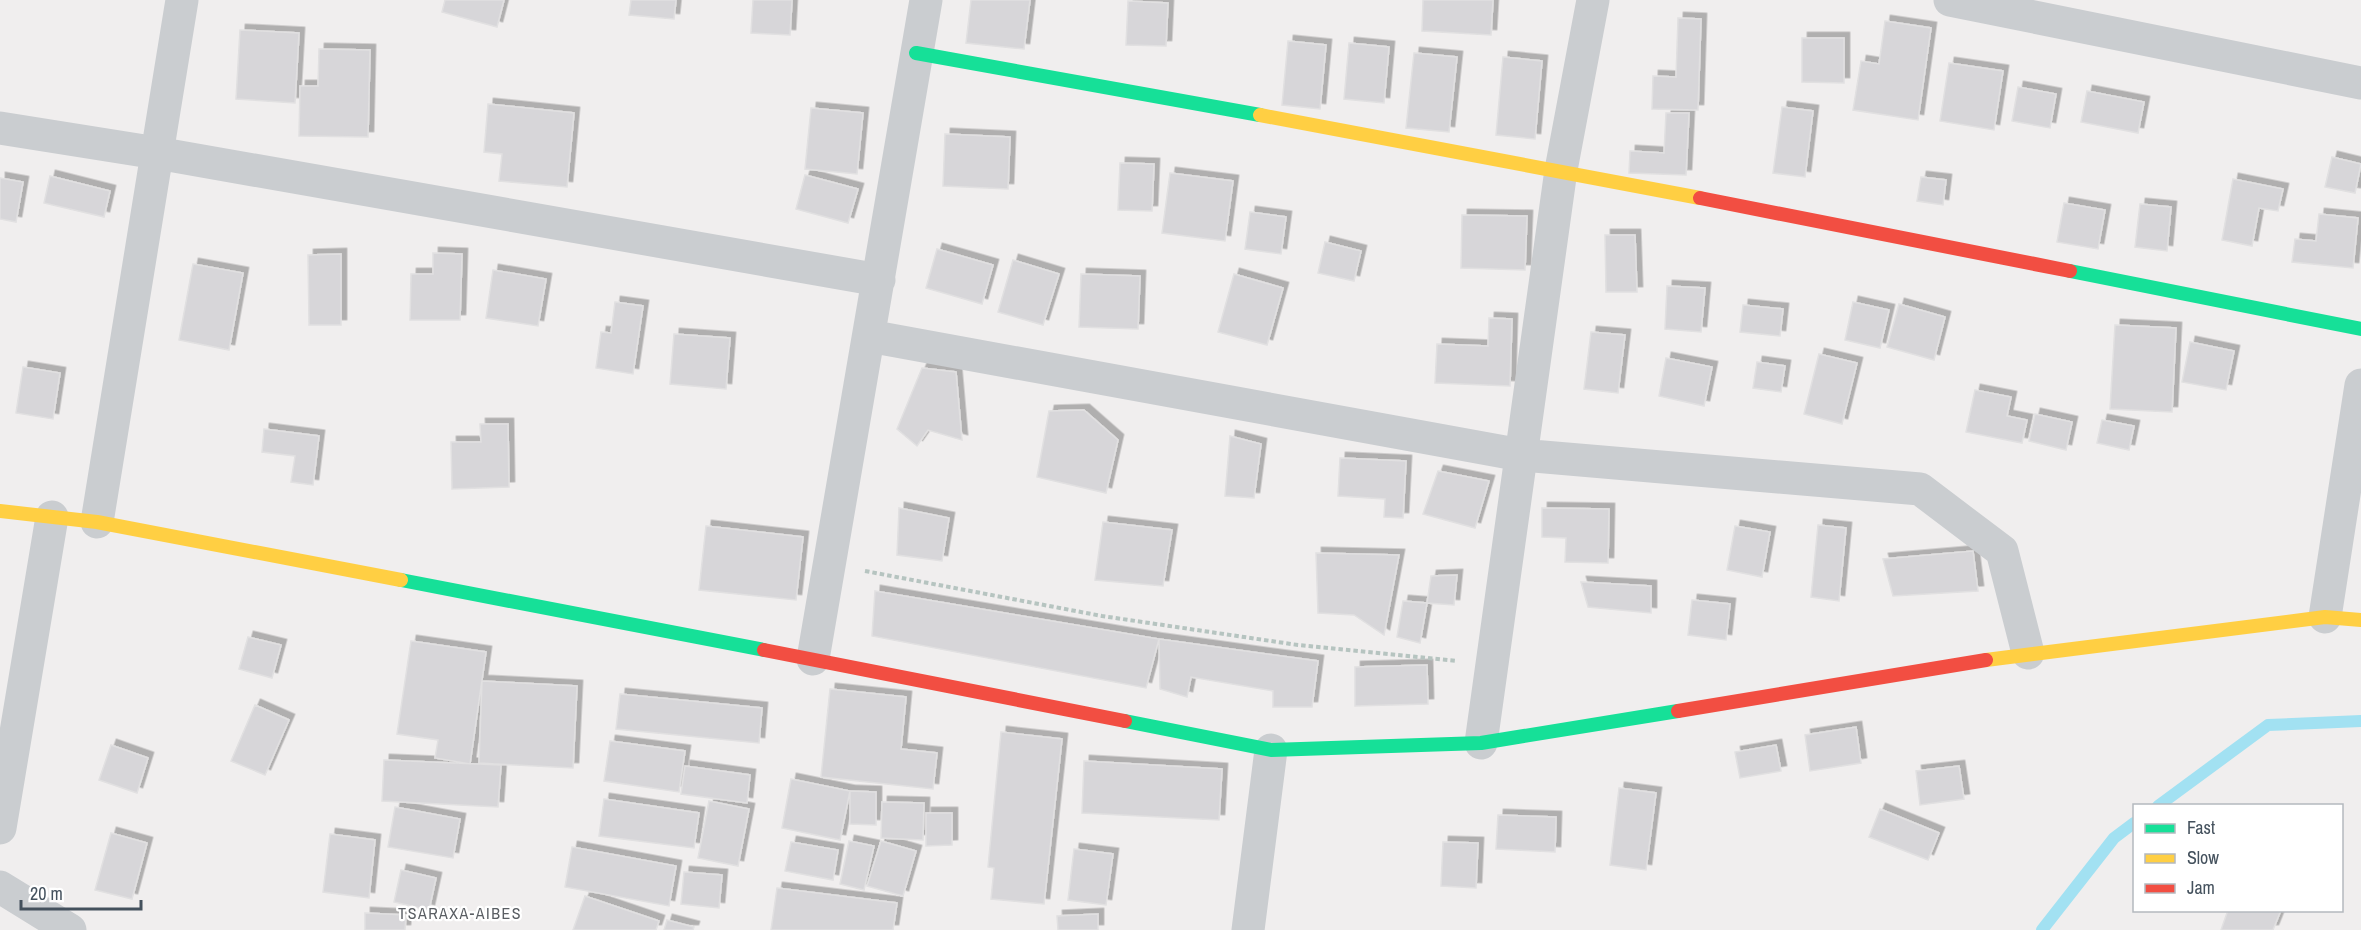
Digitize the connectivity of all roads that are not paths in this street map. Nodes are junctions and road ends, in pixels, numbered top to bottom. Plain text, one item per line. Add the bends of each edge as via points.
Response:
1 (182, 0) edge
2 (926, 0) edge
3 (1593, 0) edge
4 (1950, 0) edge
5 (916, 53) junction
6 (2361, 83) edge
7 (0, 128) edge
8 (157, 153) junction
9 (1561, 170) junction
10 (879, 280) junction
11 (2361, 329) edge
12 (869, 336) junction
13 (2361, 385) edge
14 (1521, 455) junction
15 (0, 511) edge
16 (52, 517) junction
17 (97, 522) junction
18 (2325, 617) junction
19 (2361, 620) edge
20 (2028, 653) junction
21 (813, 659) junction
22 (1481, 743) junction
23 (1271, 750) junction
24 (0, 828) edge
25 (0, 887) edge
26 (70, 930) edge
27 (1248, 930) edge

1 - 8 street
2 - 5 street
3 - 9 street
4 - 6 street
5 - 9 street
5 - 10 street
7 - 8 street
8 - 10 street
8 - 17 street
9 - 11 street
9 - 14 street
10 - 12 street
12 - 14 street
12 - 21 street
13 - 18 street
14 - 20 street via 1920,489 2002,550
14 - 22 street
15 - 16 street
16 - 17 street
16 - 24 street
17 - 21 street
18 - 19 street
18 - 20 street
20 - 22 street
21 - 23 street
22 - 23 street
23 - 27 street
25 - 26 street

